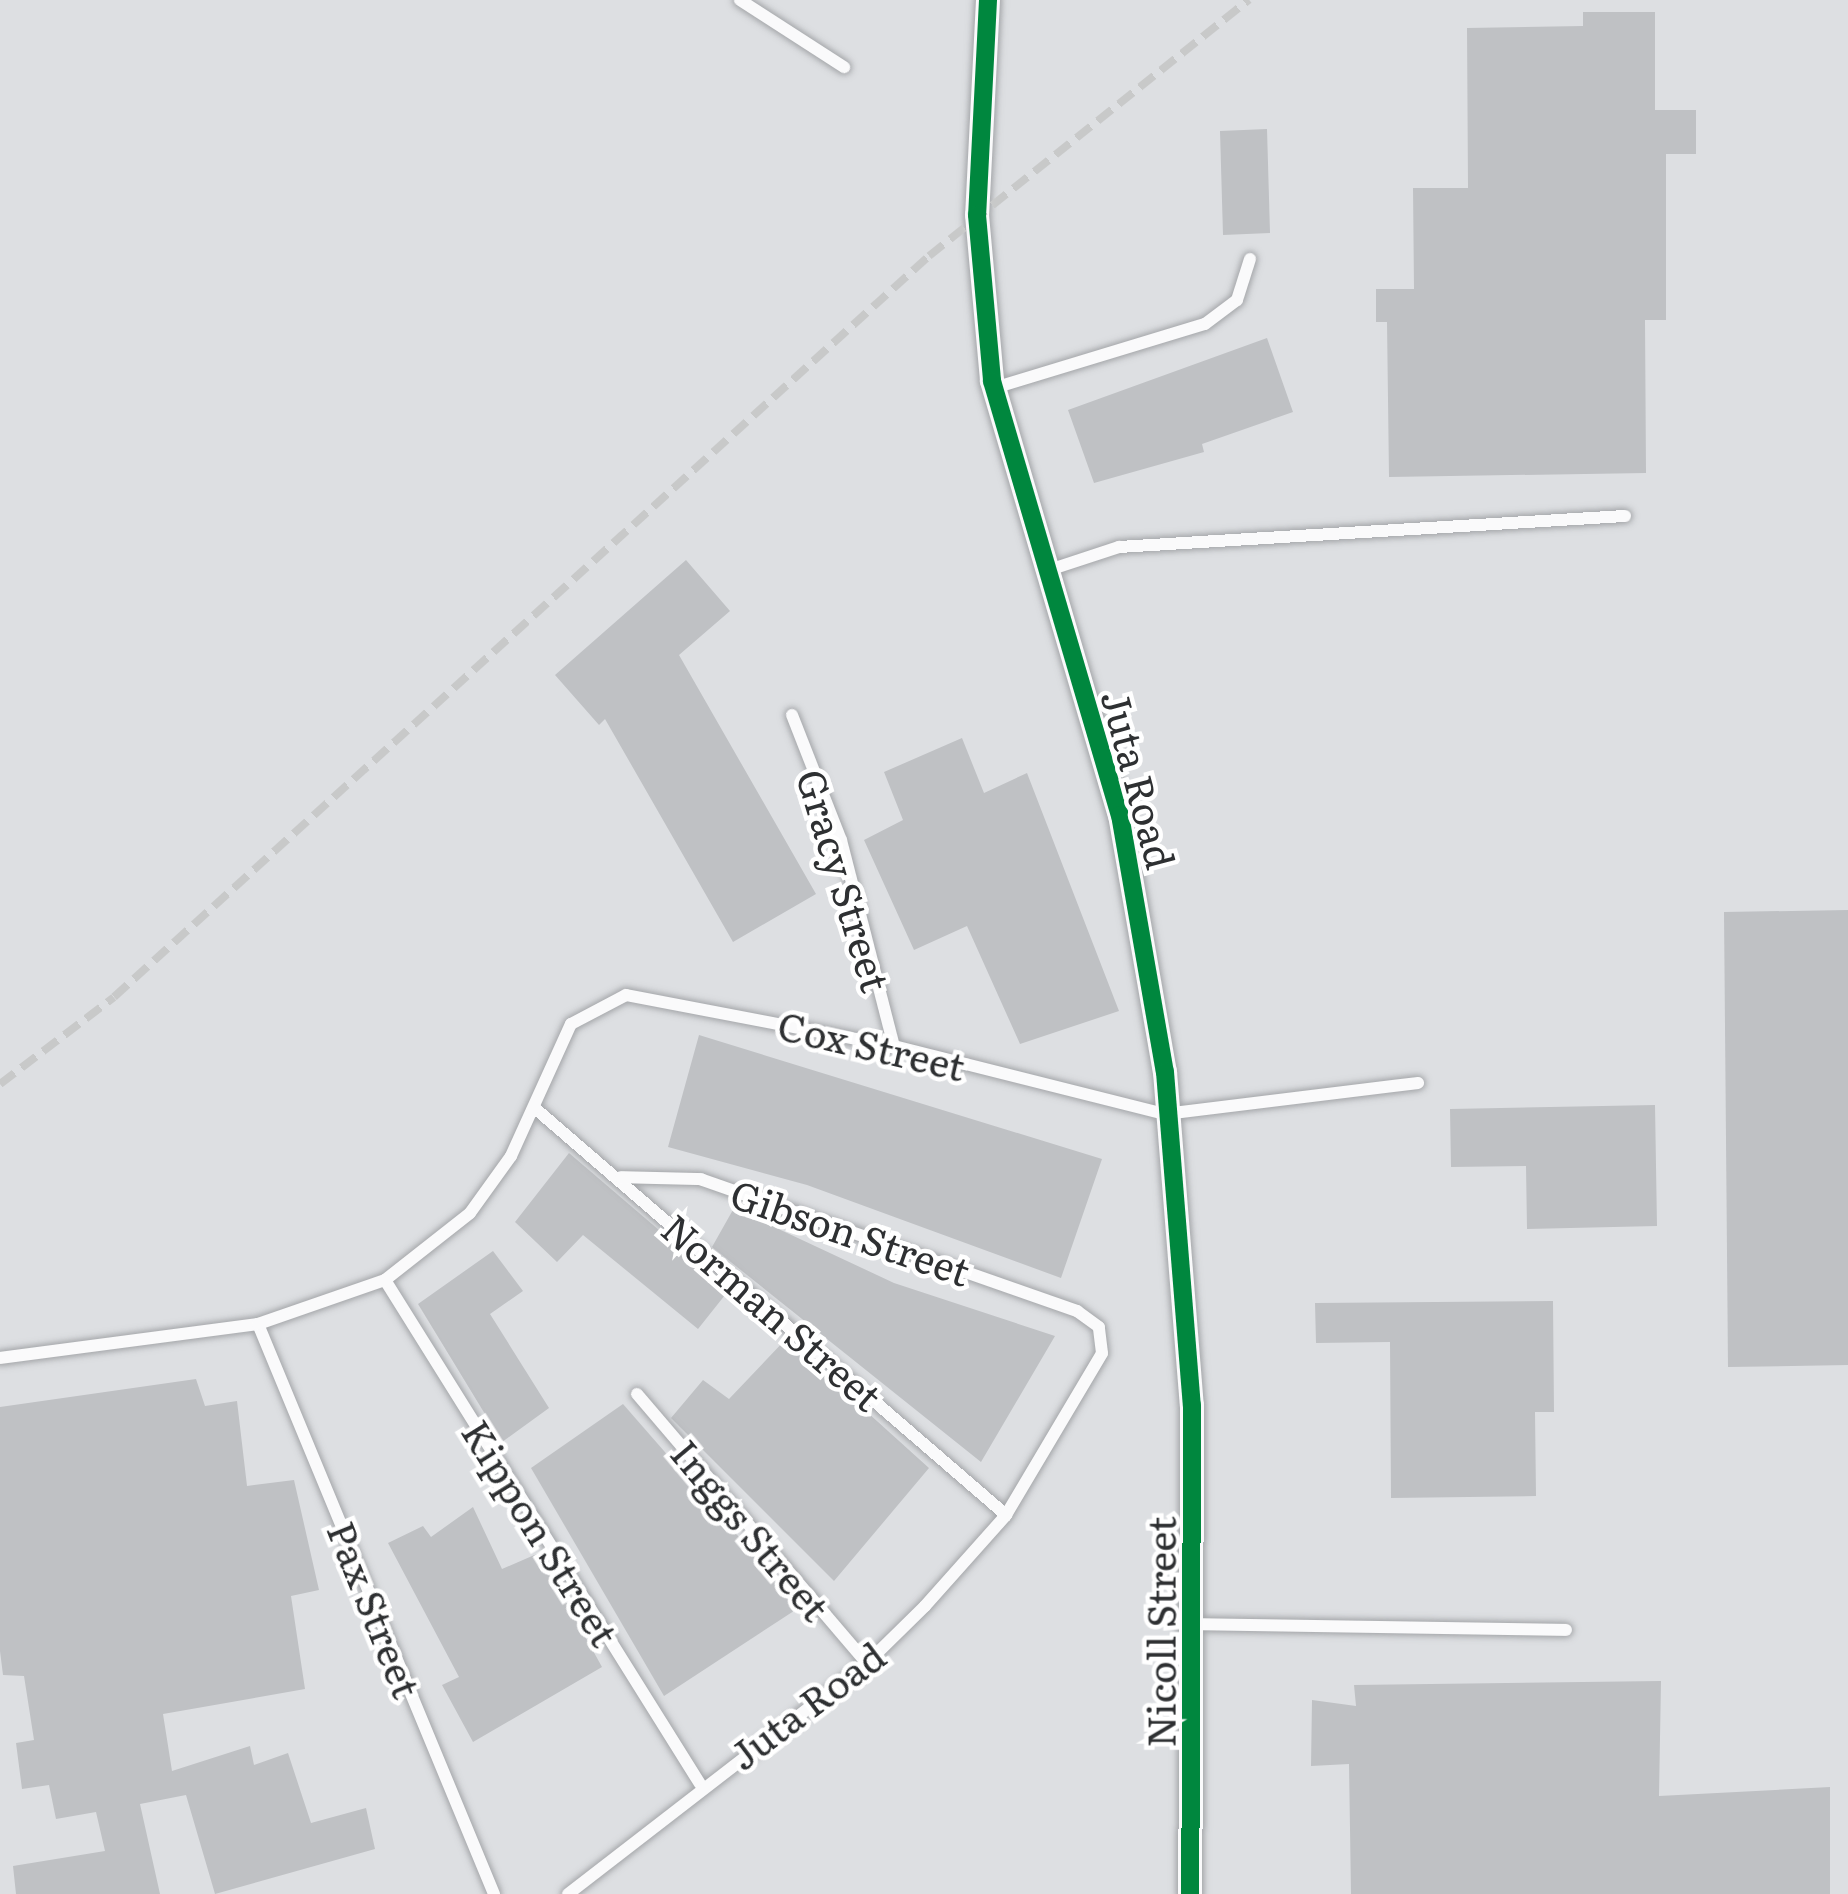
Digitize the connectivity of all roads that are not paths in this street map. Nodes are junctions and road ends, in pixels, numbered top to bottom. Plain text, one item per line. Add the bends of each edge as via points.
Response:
1 (740, 0) edge
2 (988, 0) edge
3 (844, 68) dead end
4 (1250, 259) dead end
5 (994, 388) junction
6 (1625, 516) dead end
7 (1048, 570) junction
8 (792, 715) dead end
9 (894, 1046) junction
10 (1418, 1083) dead end
11 (537, 1110) junction
12 (1165, 1114) junction
13 (621, 1177) junction
14 (385, 1280) junction
15 (1077, 1311) joint
16 (258, 1324) junction
17 (0, 1358) edge
18 (1190, 1370) joint
19 (638, 1394) dead end
20 (1006, 1515) junction
21 (1192, 1624) junction
22 (1566, 1630) dead end
23 (867, 1664) junction
24 (700, 1784) junction
25 (494, 1894) edge
26 (568, 1894) edge
27 (1190, 1894) edge

1 - 3 lane
2 - 5 street, Juta Road via 977,215
4 - 5 lane via 1237,300 1205,324
5 - 7 street, Juta Road
6 - 7 lane via 1119,547
7 - 12 street, Juta Road via 1120,815
8 - 9 lane, Gracy Street via 841,840
9 - 11 lane, Cox Street via 644,994 581,1014 561,1039
9 - 12 lane, Cox Street
10 - 12 lane
11 - 13 lane, Norman Street
11 - 14 lane via 470,1213
12 - 18 street, Juta Road
13 - 15 lane, Gibson Street via 701,1179
13 - 20 lane, Norman Street
14 - 16 lane
14 - 24 lane, Kippon Street
15 - 20 lane, Juta Road via 1103,1340 1095,1378
16 - 17 lane
16 - 25 lane, Pax Street
18 - 21 street, Nicoll Street
19 - 23 lane, Inggs Street
20 - 23 lane, Juta Road
21 - 22 lane
21 - 27 street, Nicoll Street
23 - 24 lane, Juta Road
24 - 26 lane, Juta Road

